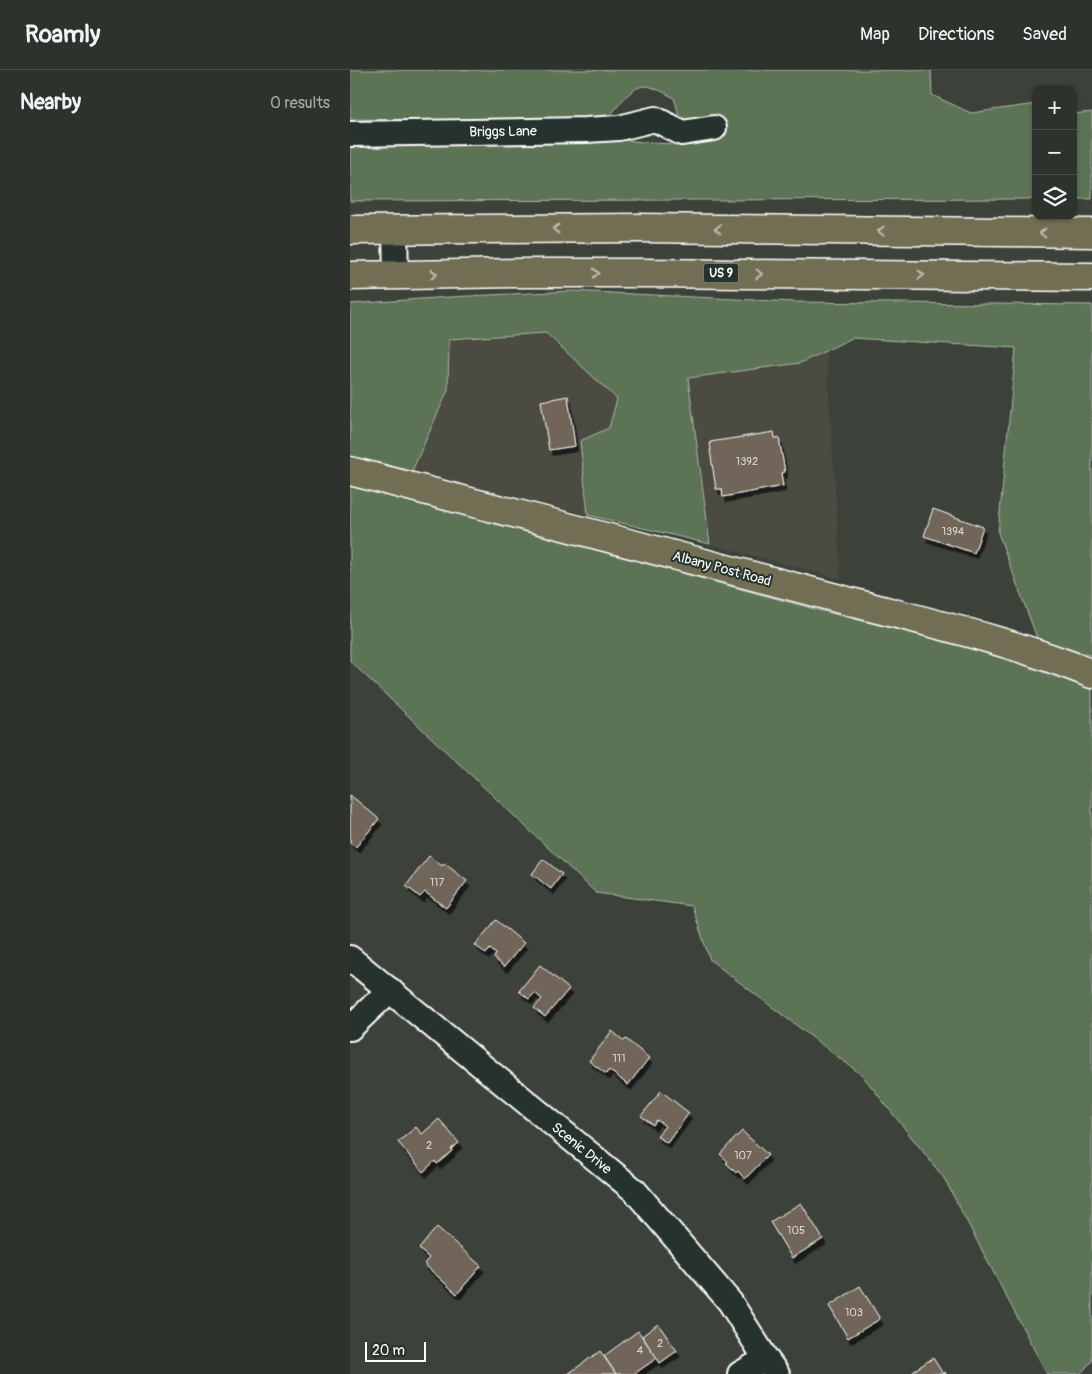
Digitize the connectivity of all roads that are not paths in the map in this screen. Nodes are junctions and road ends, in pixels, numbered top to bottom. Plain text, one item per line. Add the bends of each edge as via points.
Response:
1 (714, 128) dead end
2 (350, 134) edge
3 (350, 230) edge
4 (395, 230) junction
5 (1092, 233) edge
6 (396, 275) junction
7 (350, 276) edge
8 (1092, 277) edge
9 (350, 471) edge
10 (1092, 674) edge
11 (350, 958) edge
12 (390, 990) junction
13 (350, 1028) edge
14 (771, 1367) edge
15 (740, 1374) edge

1 - 2 street, Briggs Lane via 682,133 655,119 619,128
3 - 4 main road
5 -> 4 main road via 640,228
4 - 6 street
6 - 7 main road, US 9
6 -> 8 main road, US 9 via 651,273
9 - 10 main road, Albany Post Road via 992,640
11 - 12 street, Scenic Drive
12 - 13 street
12 - 14 street, Scenic Drive via 635,1191 730,1302
14 - 15 street

